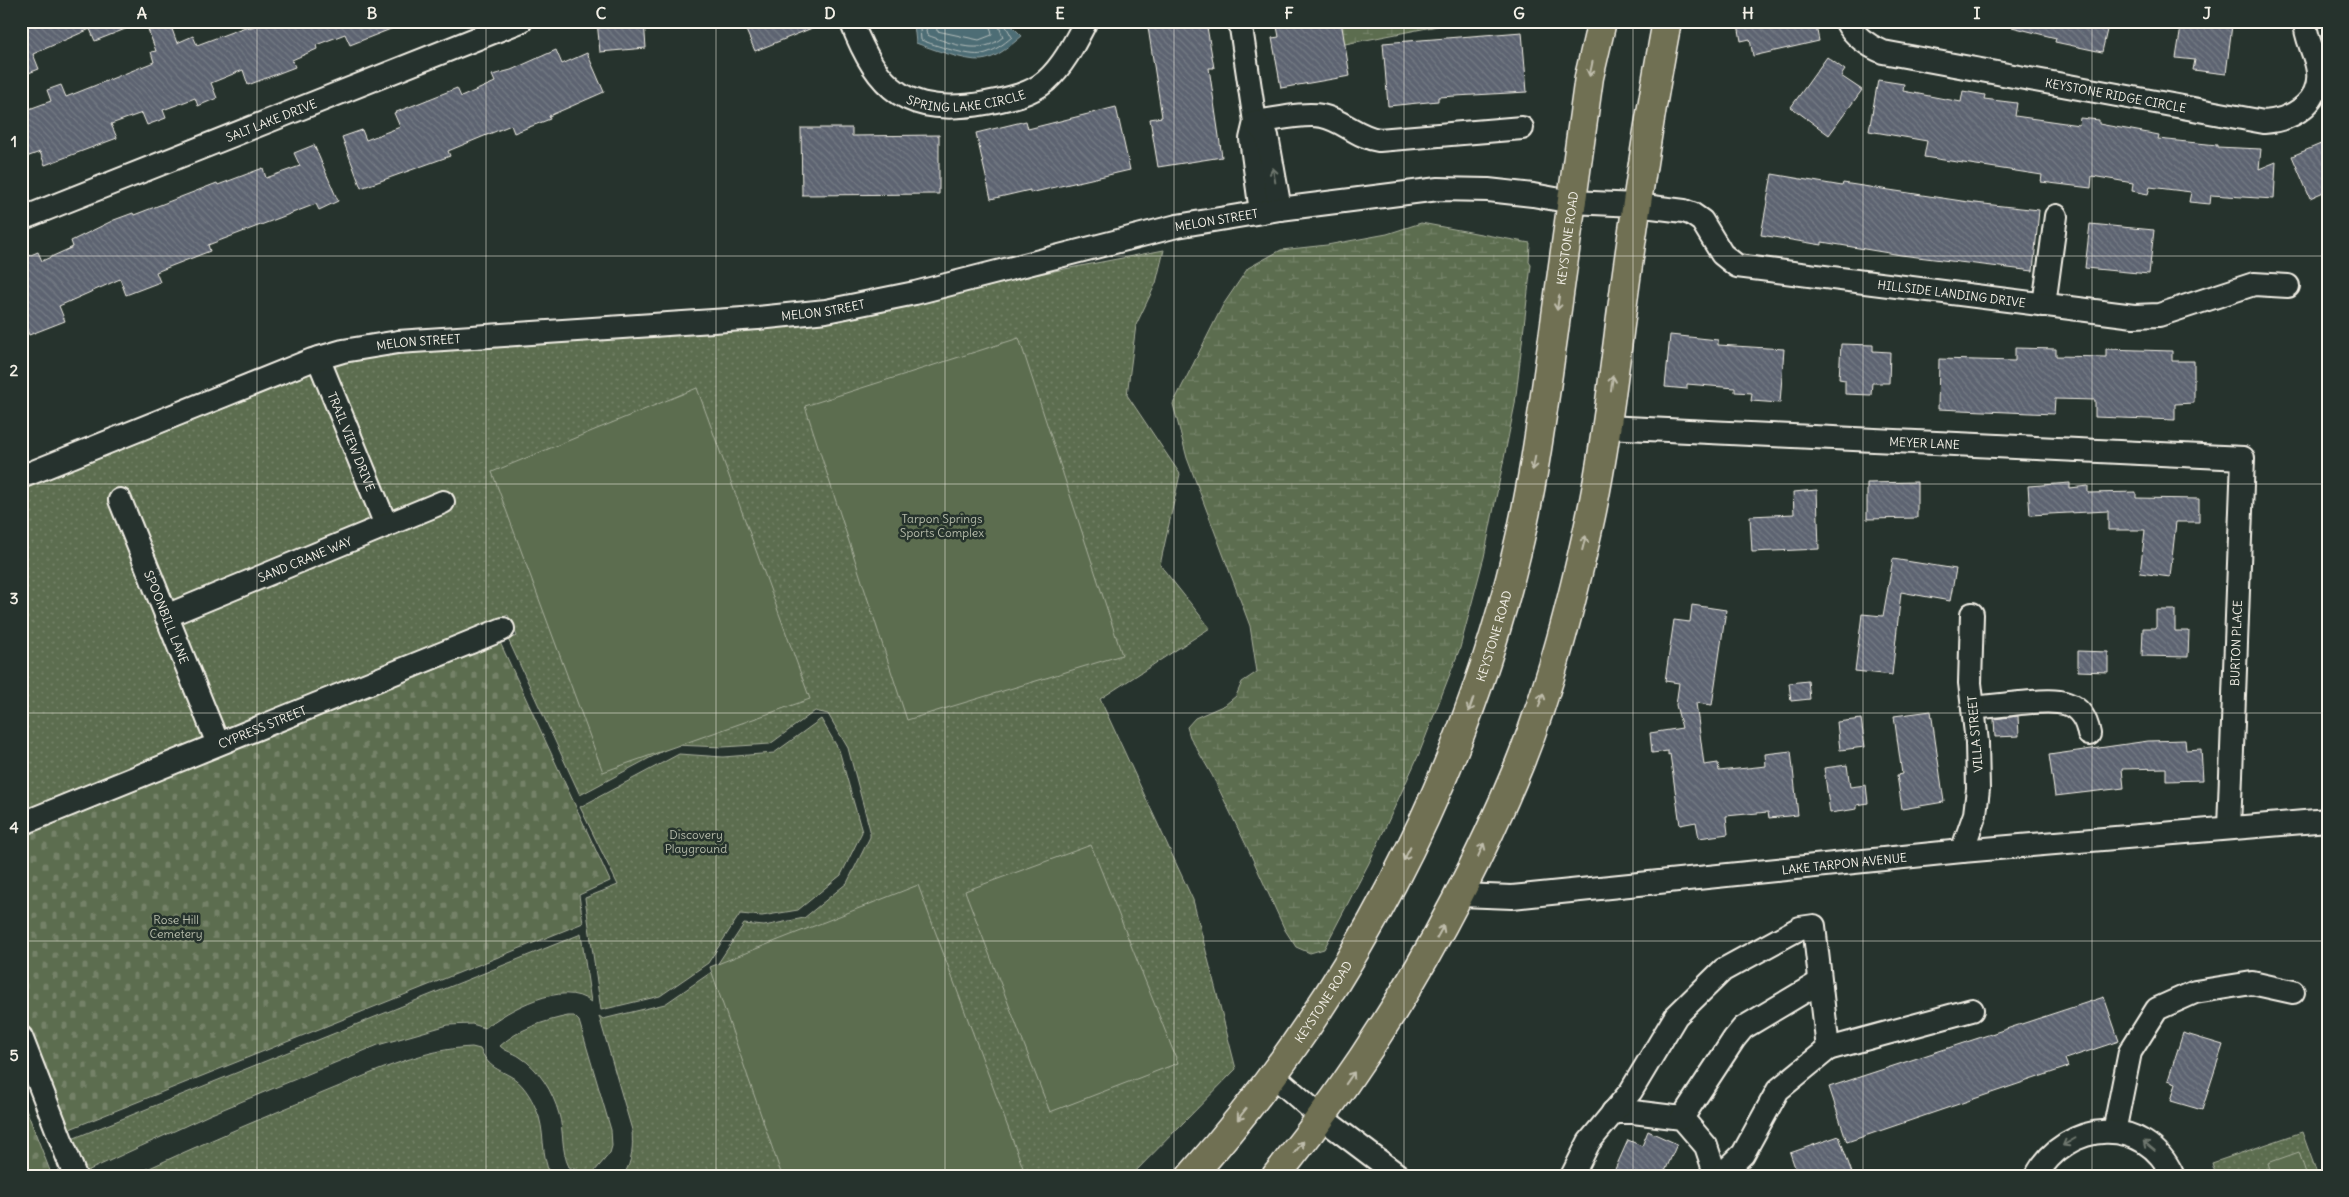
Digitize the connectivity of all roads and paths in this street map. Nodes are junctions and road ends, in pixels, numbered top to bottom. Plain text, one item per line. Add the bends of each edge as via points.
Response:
1 (521, 21) edge
2 (851, 21) edge
3 (1086, 21) edge
4 (1240, 21) edge
5 (1602, 21) edge
6 (1667, 21) edge
7 (1846, 21) edge
8 (2305, 21) edge
9 (1255, 122) junction
10 (1522, 128) dead end
11 (1572, 202) junction
12 (1636, 206) junction
13 (1271, 211) junction
14 (2056, 216) dead end
15 (21, 219) edge
16 (2288, 286) dead end
17 (2044, 304) junction
18 (318, 358) junction
19 (1606, 427) junction
20 (2243, 458) joint
21 (21, 478) edge
22 (120, 500) dead end
23 (443, 502) dead end
24 (386, 524) junction
25 (1972, 614) dead end
26 (166, 616) junction
27 (503, 629) dead end
28 (1973, 708) junction
29 (214, 734) dead end
30 (2089, 734) dead end
31 (2328, 820) edge
32 (21, 824) edge
33 (2229, 828) junction
34 (1962, 851) junction
35 (1461, 895) junction
36 (1820, 982) junction
37 (2293, 992) dead end
38 (1972, 1010) dead end
39 (21, 1037) edge
40 (1828, 1049) junction
41 (1273, 1076) junction
42 (1613, 1112) junction
43 (1322, 1118) junction
44 (1682, 1118) junction
45 (2114, 1132) junction
46 (1728, 1173) edge
47 (75, 1176) edge
48 (1191, 1176) edge
49 (1276, 1176) edge
50 (1400, 1176) edge
51 (1572, 1176) edge
52 (2036, 1176) edge
53 (2173, 1176) edge

1 - 15 street, SALT LAKE DRIVE
2 - 3 street, SPRING LAKE CIRCLE via 866,58 888,84 916,104 944,107 995,101 1038,87 1066,58
4 - 9 street
5 -> 11 main road, KEYSTONE ROAD via 1589,77
6 - 12 main road
7 - 8 street, KEYSTONE RIDGE CIRCLE via 1852,32 1882,52 2264,122 2293,115 2306,106 2317,90 2319,74
9 - 10 street via 1320,115 1366,138 1379,140
9 - 13 street via 1251,139
11 - 12 street, MELON STREET
11 - 13 street, MELON STREET via 1512,192 1448,188
11 -> 41 main road, KEYSTONE ROAD via 1537,451 1517,550 1490,648 1456,744 1421,826 1375,917 1324,1004
12 - 17 street, HILLSIDE LANDING DRIVE via 1692,214 1702,222 1726,259 1737,266
19 -> 12 main road
13 - 18 street, MELON STREET via 1168,228 915,293 831,310 758,318 398,342
14 - 17 street
16 - 17 street, HILLSIDE LANDING DRIVE via 2254,284 2152,316
18 - 21 street, MELON STREET
18 - 24 street, TRAIL VIEW DRIVE
19 - 20 street, MEYER LANE
35 -> 19 main road via 1519,763 1558,649 1590,518
20 - 33 street, BURTON PLACE
22 - 26 street, SPOONBILL LANE
23 - 24 street, SAND CRANE WAY
24 - 26 street, SAND CRANE WAY
25 - 28 street, VILLA STREET via 1970,683
26 - 29 street, SPOONBILL LANE
27 - 32 street, CYPRESS STREET
28 - 30 street via 2062,702 2078,711
28 - 34 street, VILLA STREET via 1978,789 1975,814
31 - 33 street, LAKE TARPON AVENUE
33 - 34 street, LAKE TARPON AVENUE
34 - 35 street, LAKE TARPON AVENUE via 1512,897
43 -> 35 main road via 1371,1048
36 - 40 street
36 - 42 street via 1814,926 1800,928 1723,970 1676,1016 1632,1091
36 - 44 street via 1743,1028
37 - 45 street via 2252,983 2195,992 2156,1009 2130,1052
38 - 40 street
39 - 47 street
40 - 46 street via 1778,1090 1743,1154
41 - 43 street
41 -> 48 main road, KEYSTONE ROAD
42 - 44 street
42 - 51 street via 1589,1142
49 -> 43 main road
43 - 50 street
44 - 46 street
45 -> 52 street via 2090,1132 2068,1141 2047,1160
53 -> 45 street via 2161,1156 2141,1139

